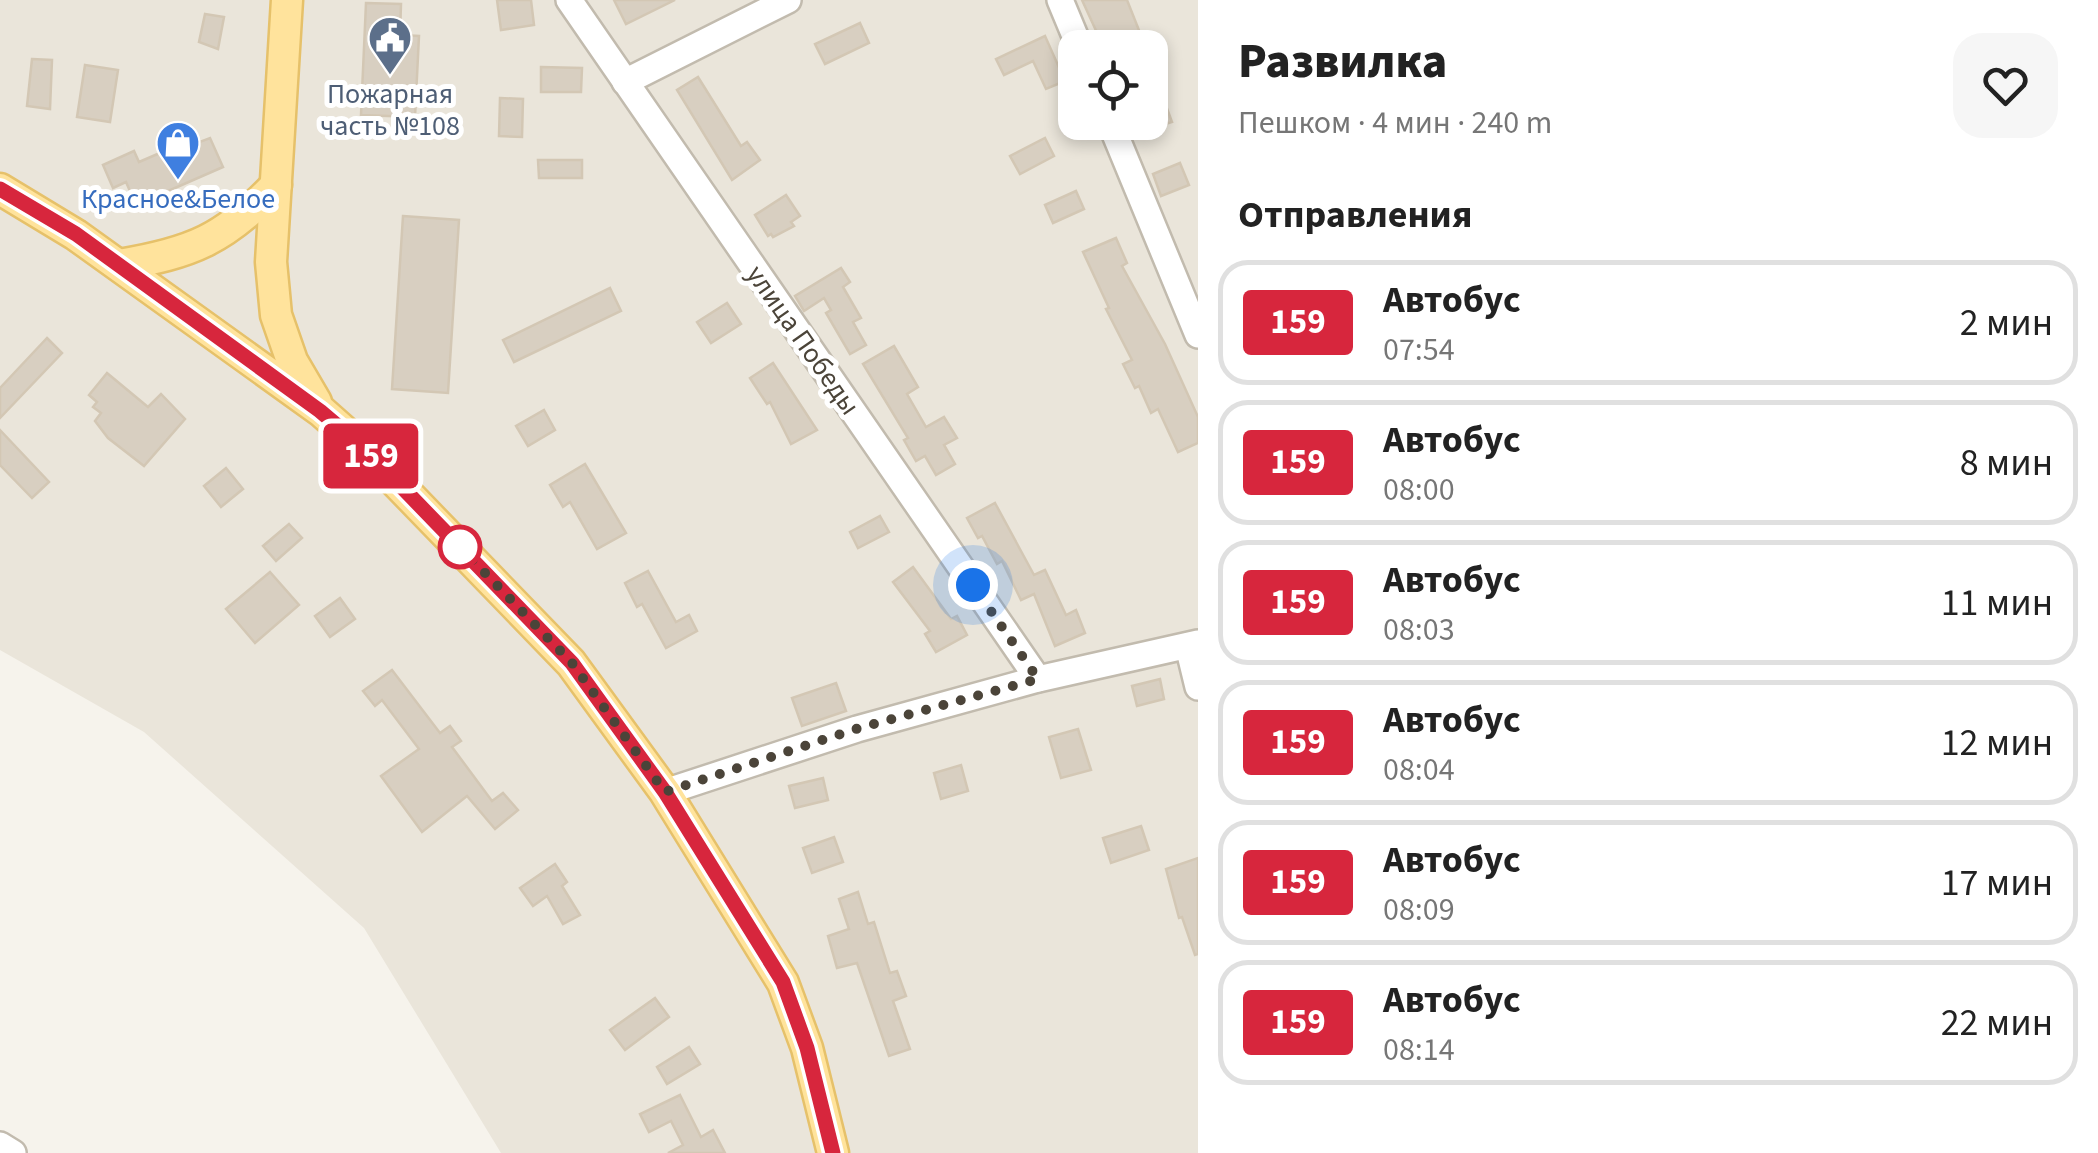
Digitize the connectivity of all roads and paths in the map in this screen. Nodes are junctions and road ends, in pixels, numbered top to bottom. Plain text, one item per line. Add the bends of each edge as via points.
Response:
1 (286, 0) edge
2 (569, 0) edge
3 (788, 0) edge
4 (1060, 0) edge
5 (1072, 30) edge
6 (625, 82) junction
7 (1117, 140) edge
8 (276, 185) junction
9 (0, 189) edge
10 (120, 265) junction
11 (1198, 334) edge
12 (320, 411) junction
13 (1193, 645) edge
14 (1038, 679) junction
15 (1198, 687) edge
16 (665, 792) junction
17 (0, 1145) edge
18 (13, 1153) edge
19 (833, 1153) edge

1 - 8 main road
2 - 6 street, улица Победы
3 - 6 street
4 - 5 street
6 - 14 street, улица Победы
7 - 11 street
8 - 10 main road via 246,217 209,241
8 - 12 main road via 276,315
9 - 10 main road
10 - 12 main road
12 - 16 main road via 572,663
13 - 14 street
13 - 15 street
14 - 16 street
16 - 19 main road via 783,982
17 - 18 street

